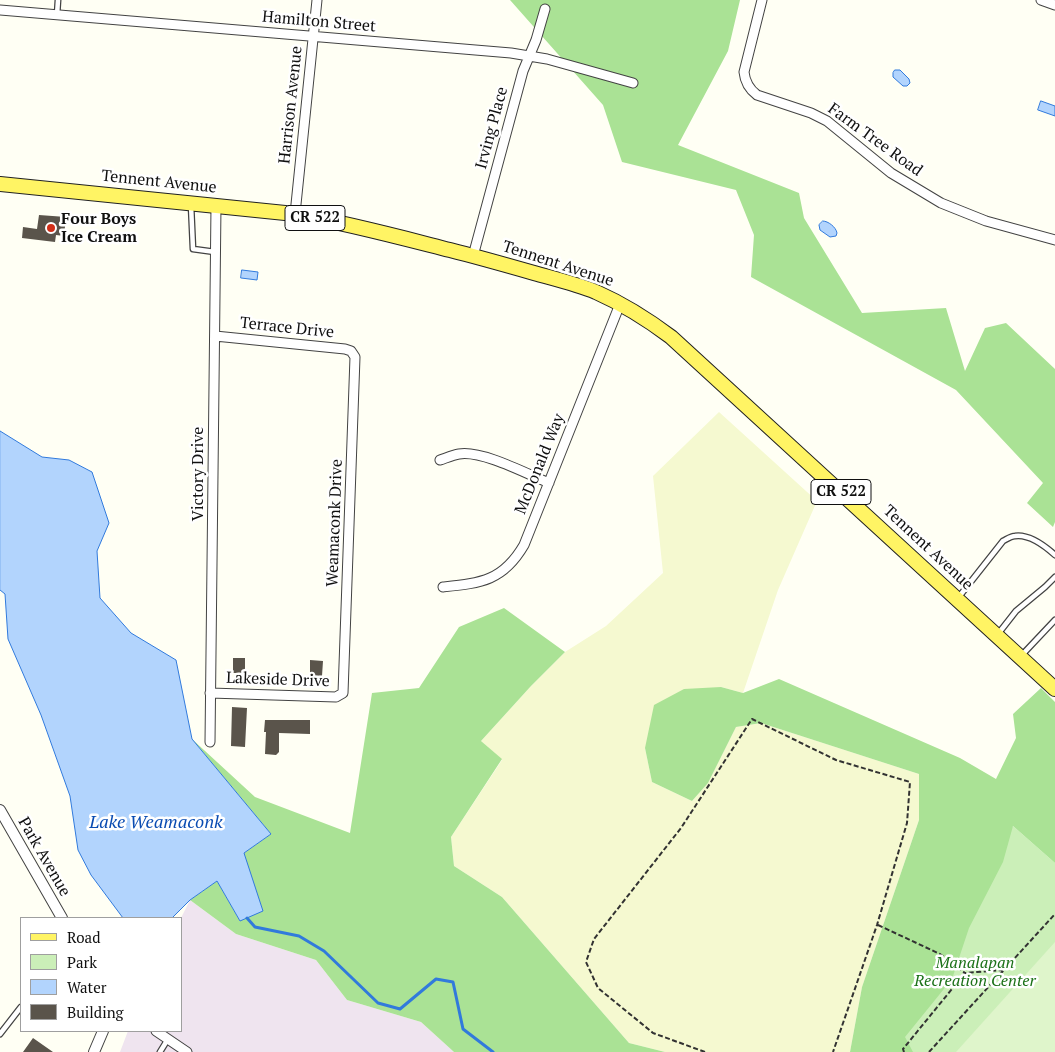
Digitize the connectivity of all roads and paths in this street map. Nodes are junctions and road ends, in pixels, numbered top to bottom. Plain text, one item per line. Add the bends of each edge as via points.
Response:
1 (58, 0) edge
2 (317, 0) edge
3 (762, 0) edge
4 (1041, 0) edge
5 (1055, 4) edge
6 (545, 9) dead end
7 (0, 10) edge
8 (57, 15) junction
9 (313, 37) junction
10 (529, 56) junction
11 (633, 82) dead end
12 (0, 184) edge
13 (191, 203) junction
14 (216, 206) junction
15 (295, 214) junction
16 (1055, 240) edge
17 (216, 252) junction
18 (473, 256) junction
19 (620, 304) junction
20 (215, 336) junction
21 (354, 354) joint
22 (440, 460) dead end
23 (549, 483) junction
24 (1055, 555) edge
25 (1055, 577) edge
26 (443, 587) dead end
27 (957, 599) junction
28 (1055, 620) edge
29 (997, 636) junction
30 (1020, 657) junction
31 (1055, 688) edge
32 (210, 693) junction
33 (343, 693) joint
34 (210, 742) dead end
35 (0, 810) edge
36 (1055, 914) edge
37 (61, 917) edge
38 (877, 925) junction
39 (1004, 970) junction
40 (965, 973) junction
41 (20, 1007) edge
42 (103, 1032) edge
43 (158, 1032) edge
44 (0, 1034) edge
45 (168, 1039) junction
46 (94, 1052) edge
47 (160, 1052) edge
48 (187, 1052) edge
49 (705, 1052) edge
50 (833, 1052) edge
51 (904, 1052) edge
52 (929, 1052) edge

1 - 8 lane
2 - 9 street, Harrison Avenue
3 - 16 street, Farm Tree Road via 744,72 749,87 757,94 827,120 914,188 966,214
4 - 5 street
6 - 10 street, Irving Place
7 - 8 street, Hamilton Street
8 - 9 street, Hamilton Street
9 - 10 street, Hamilton Street
9 - 15 street, Harrison Avenue
10 - 11 street, Hamilton Street
10 - 18 street, Irving Place via 522,71
12 - 13 main road, Tennent Avenue / CR 522
13 - 14 main road, Tennent Avenue / CR 522
13 - 17 lane via 193,249
14 - 15 main road, Tennent Avenue / CR 522
14 - 17 street, Victory Drive
15 - 18 main road, Tennent Avenue / CR 522
17 - 20 street, Victory Drive
18 - 19 main road, Tennent Avenue / CR 522 via 596,292
19 - 23 street, McDonald Way
19 - 27 main road, Tennent Avenue / CR 522 via 671,337
20 - 21 street, Terrace Drive via 345,349
20 - 32 street, Victory Drive
21 - 33 street, Weamaconk Drive
22 - 23 street via 459,454 473,454
23 - 26 street, McDonald Way via 524,545 510,566 486,581
24 - 27 lane via 1026,537 1014,536 1004,541
25 - 29 lane via 1016,611
27 - 29 main road, Tennent Avenue / CR 522
28 - 30 lane
29 - 30 main road, Tennent Avenue / CR 522
30 - 31 main road, Tennent Avenue / CR 522
32 - 33 street, Lakeside Drive via 336,697
32 - 34 street, Victory Drive
35 - 37 street, Park Avenue
36 - 39 path
38 - 40 path via 940,954
38 - 49 path via 907,823 910,782 836,760 752,718 681,828 594,939 586,962 598,988 653,1032
38 - 50 path
39 - 40 path
39 - 52 path
40 - 51 path via 903,1049
41 - 44 lane
42 - 46 street
43 - 45 street
45 - 47 lane
45 - 48 street

